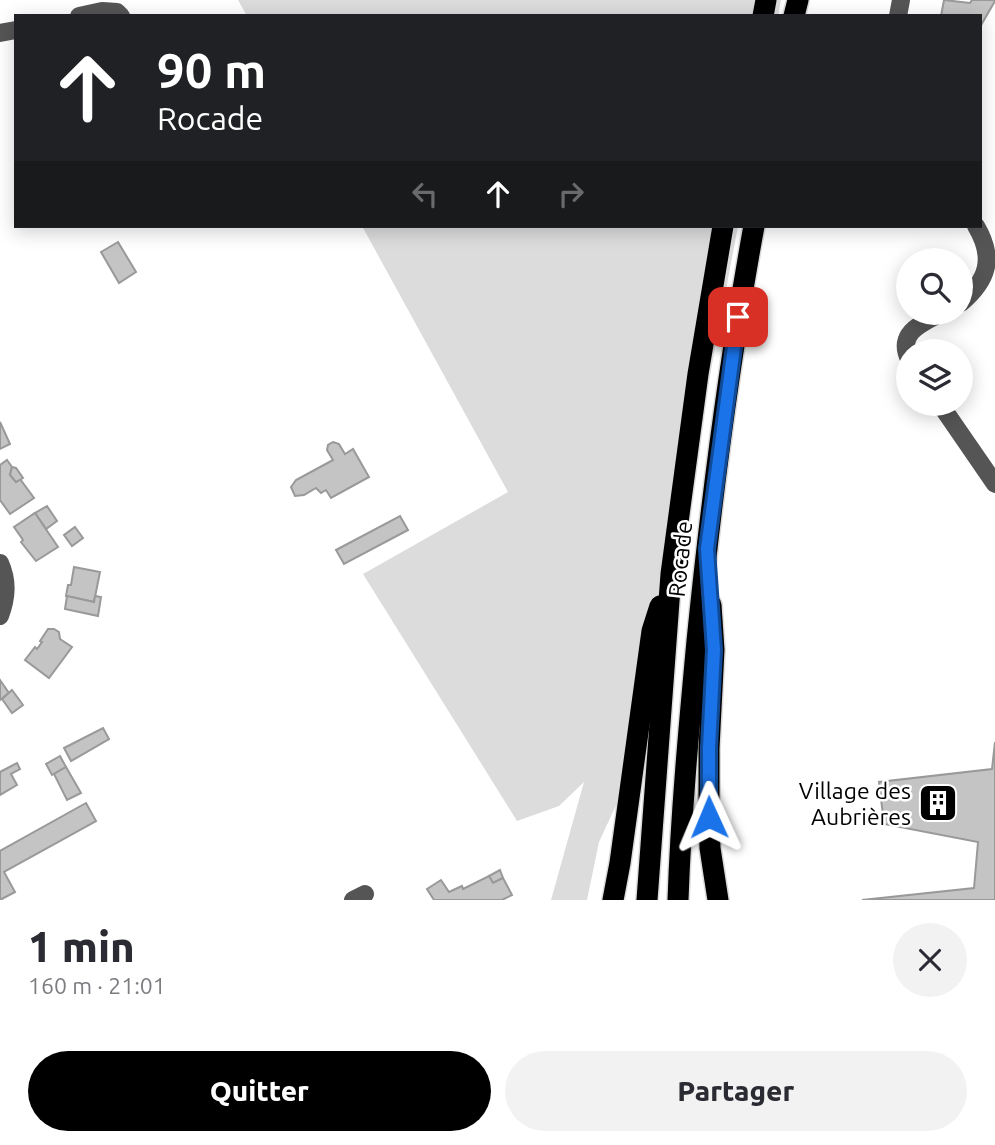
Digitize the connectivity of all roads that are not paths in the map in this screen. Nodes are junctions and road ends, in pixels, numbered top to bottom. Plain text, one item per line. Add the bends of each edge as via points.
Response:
1 (88, 14) edge
2 (119, 14) edge
3 (723, 228) edge
4 (754, 228) edge
5 (977, 228) edge
6 (973, 292) edge
7 (919, 325) edge
8 (907, 339) edge
9 (948, 416) edge
10 (995, 484) edge
11 (707, 549) junction
12 (0, 563) edge
13 (671, 574) junction
14 (0, 616) edge
15 (613, 900) edge
16 (647, 900) edge
17 (678, 900) edge
18 (718, 900) edge

1 - 2 street
3 - 13 highway
4 - 11 highway, Rocade
5 - 6 street via 987,259 985,274
7 - 8 street
9 - 10 street
11 - 17 highway, Rocade
11 - 18 highway via 714,650 709,817
12 - 14 street via 6,596
13 - 15 highway via 652,631
13 - 16 highway

